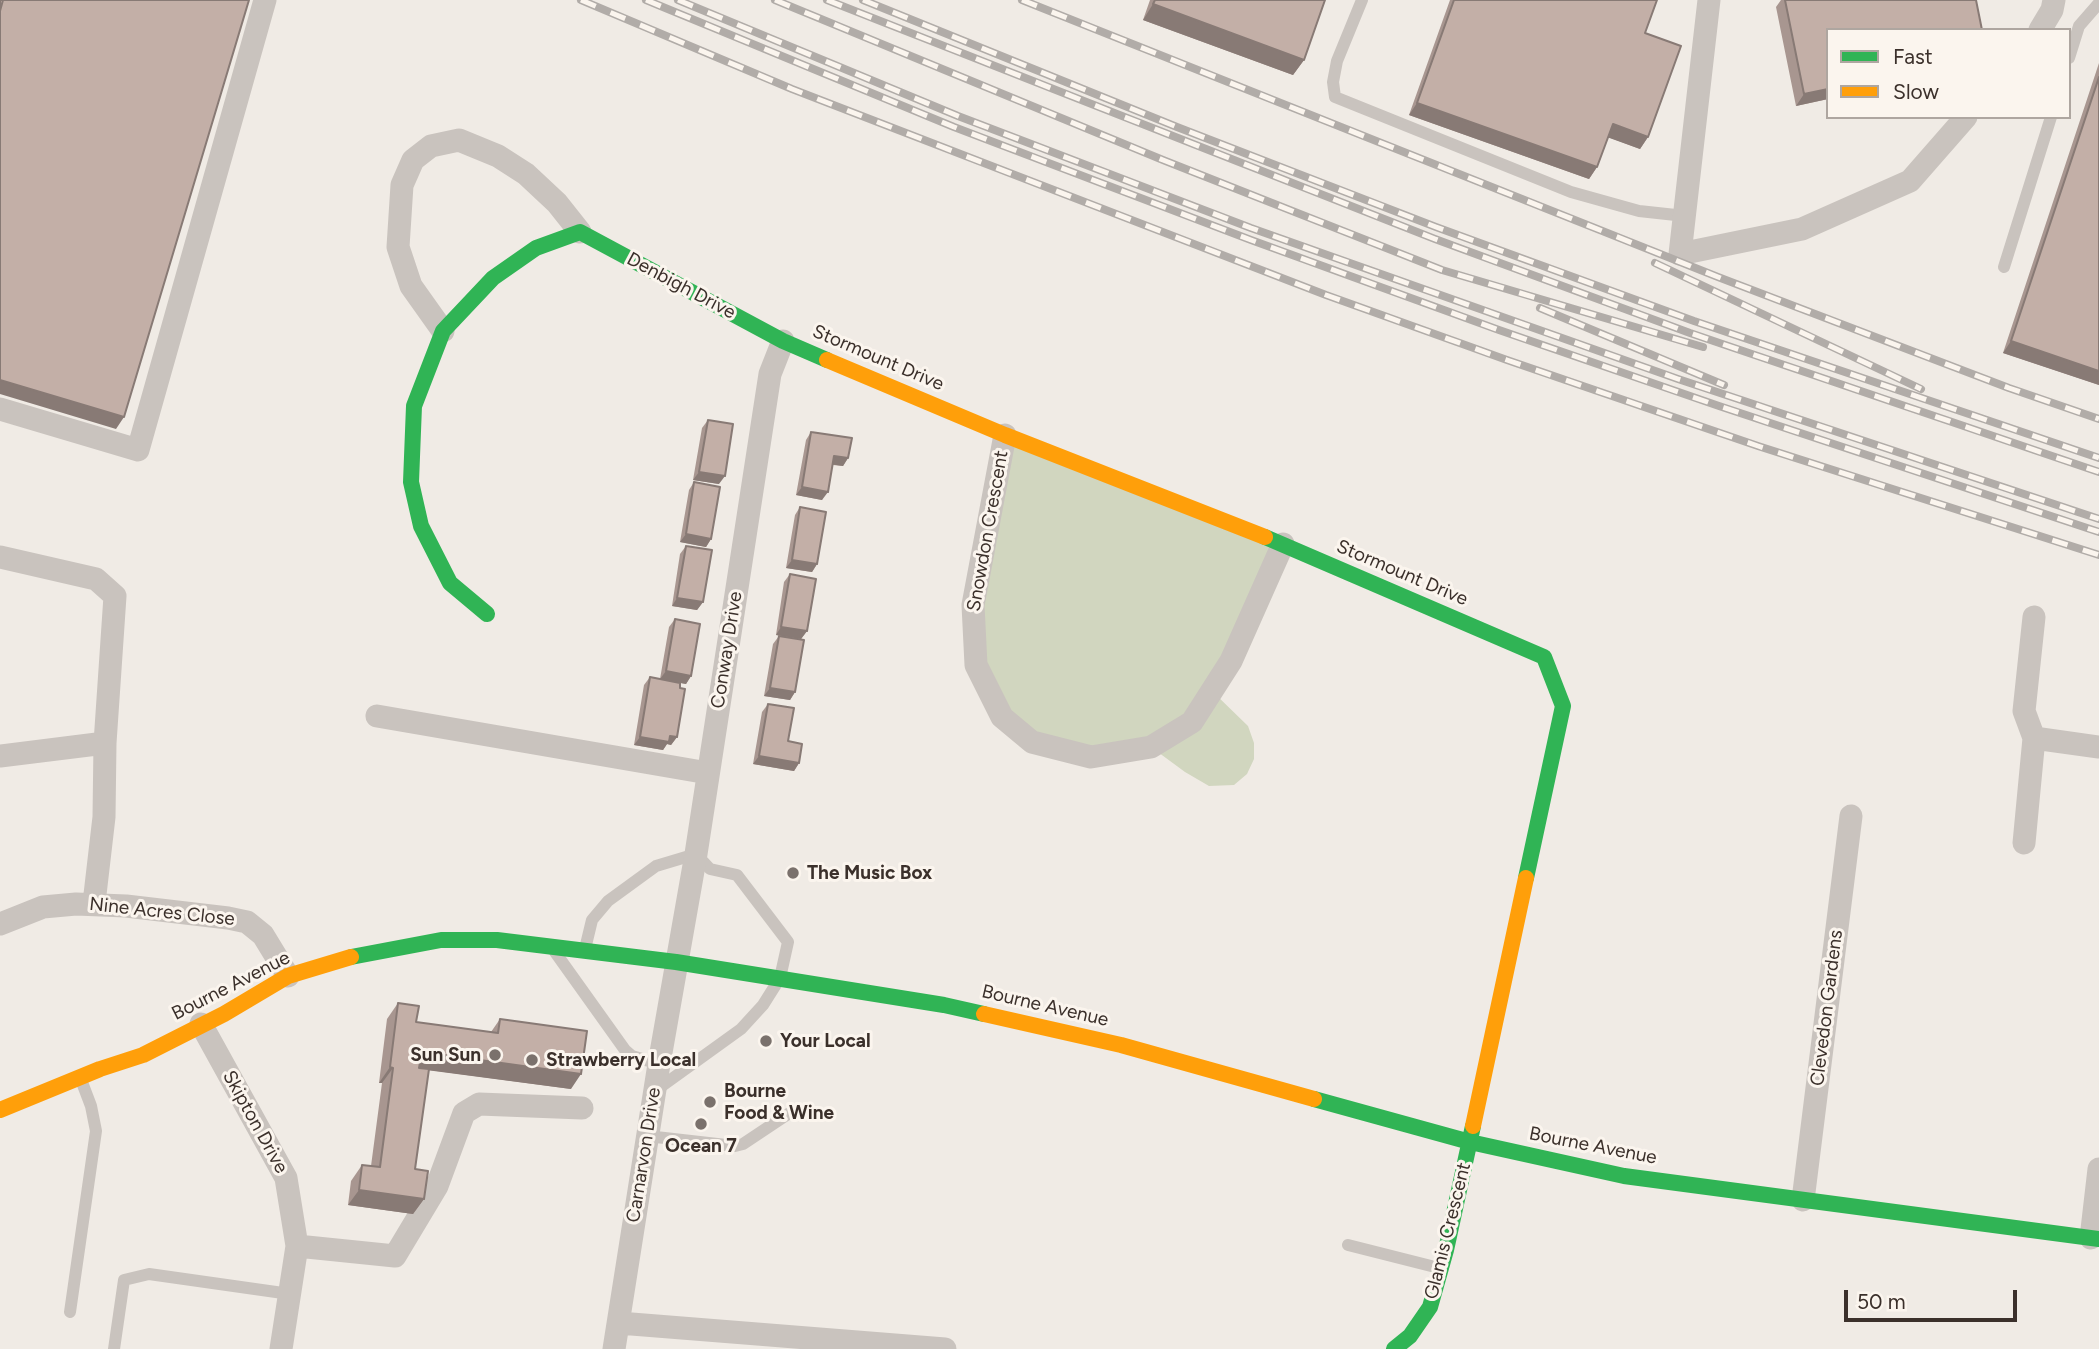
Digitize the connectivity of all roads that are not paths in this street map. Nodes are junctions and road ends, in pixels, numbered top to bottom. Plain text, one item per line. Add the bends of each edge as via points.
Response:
1 (265, 0) edge
2 (1362, 0) edge
3 (1709, 0) edge
4 (2054, 0) edge
5 (2099, 3) edge
6 (2041, 28) edge
7 (2071, 52) edge
8 (1964, 119) edge
9 (2050, 119) edge
10 (1685, 216) junction
11 (580, 232) junction
12 (2004, 267) dead end
13 (443, 331) junction
14 (783, 341) junction
15 (0, 410) edge
16 (1005, 435) junction
17 (1283, 544) junction
18 (0, 557) edge
19 (487, 614) dead end
20 (2035, 617) dead end
21 (377, 716) dead end
22 (2034, 738) junction
23 (105, 743) junction
24 (2099, 747) edge
25 (0, 755) edge
26 (708, 773) junction
27 (1852, 816) dead end
28 (2024, 843) dead end
29 (695, 854) junction
30 (94, 903) junction
31 (5, 922) edge
32 (551, 946) junction
33 (585, 949) junction
34 (676, 962) junction
35 (288, 976) junction
36 (780, 978) junction
37 (201, 1024) junction
38 (659, 1064) junction
39 (80, 1076) junction
40 (654, 1091) junction
41 (582, 1108) dead end
42 (0, 1110) edge
43 (788, 1114) dead end
44 (647, 1136) junction
45 (1470, 1142) junction
46 (2099, 1169) edge
47 (1803, 1200) junction
48 (2095, 1239) edge
49 (1348, 1245) dead end
50 (297, 1246) junction
51 (1441, 1268) junction
52 (290, 1294) junction
53 (71, 1312) dead end
54 (619, 1323) junction
55 (114, 1349) edge
56 (281, 1349) edge
57 (614, 1349) edge
58 (945, 1349) edge
59 (1394, 1349) edge

1 - 15 street via 138,450
2 - 10 lane via 1337,61 1335,97 1571,192 1639,211
3 - 10 street
4 - 6 street
5 - 7 lane via 2079,26
8 - 10 street via 1910,181 1802,229 1681,254
9 - 12 lane
11 - 13 street via 536,248 493,278
11 - 13 street, Denbigh Drive via 557,202 498,156 459,140 431,146 413,160 401,185 398,247 411,286
11 - 14 street, Denbigh Drive
13 - 19 street via 414,406 411,482 421,526 450,583
14 - 16 street, Stormount Drive
14 - 26 street, Conway Drive via 770,374
16 - 17 street, Stormount Drive
16 - 17 street, Snowdon Crescent via 973,605 976,665 1002,717 1032,742 1090,757 1151,747 1192,722 1231,661
17 - 45 street, Stormount Drive via 1544,657 1563,705
18 - 23 street via 96,579 115,596
20 - 22 street via 2024,711
21 - 26 street
22 - 24 street
22 - 28 street
23 - 25 street
23 - 30 street via 104,817
26 - 29 street, Conway Drive
27 - 47 street, Clevedon Gardens
29 - 33 lane via 656,866 608,901 592,919
29 - 34 street, Conway Drive
29 - 36 lane via 710,869 737,875 788,942
30 - 31 street, Nine Acres Close via 43,908
30 - 35 street, Nine Acres Close via 247,922 263,935
32 - 33 street, Bourne Avenue
32 - 35 street, Bourne Avenue via 441,940 363,953
32 - 38 lane via 625,1050
33 - 34 street, Bourne Avenue
34 - 36 street, Bourne Avenue
34 - 38 street, Carnarvon Drive
35 - 37 street, Bourne Avenue
36 - 40 lane via 741,1029
36 - 45 street, Bourne Avenue via 944,1005 1121,1045
37 - 39 street, Bourne Avenue via 143,1055
37 - 50 street, Skipton Drive via 286,1178
38 - 40 street, Carnarvon Drive
39 - 42 street, Bourne Avenue
39 - 53 lane via 96,1131
40 - 44 street, Carnarvon Drive
41 - 50 street via 479,1104 464,1113 437,1186 395,1256
43 - 44 lane via 735,1146
44 - 54 street, Carnarvon Drive
45 - 47 street, Bourne Avenue via 1624,1176
45 - 51 street, Glamis Crescent
46 - 48 street
47 - 48 street, Bourne Avenue
49 - 51 lane
50 - 52 street, Skipton Drive
51 - 59 street, Glamis Crescent via 1430,1307
52 - 55 lane via 149,1274 124,1280
52 - 56 street, Skipton Drive
54 - 57 street, Carnarvon Drive
54 - 58 street

